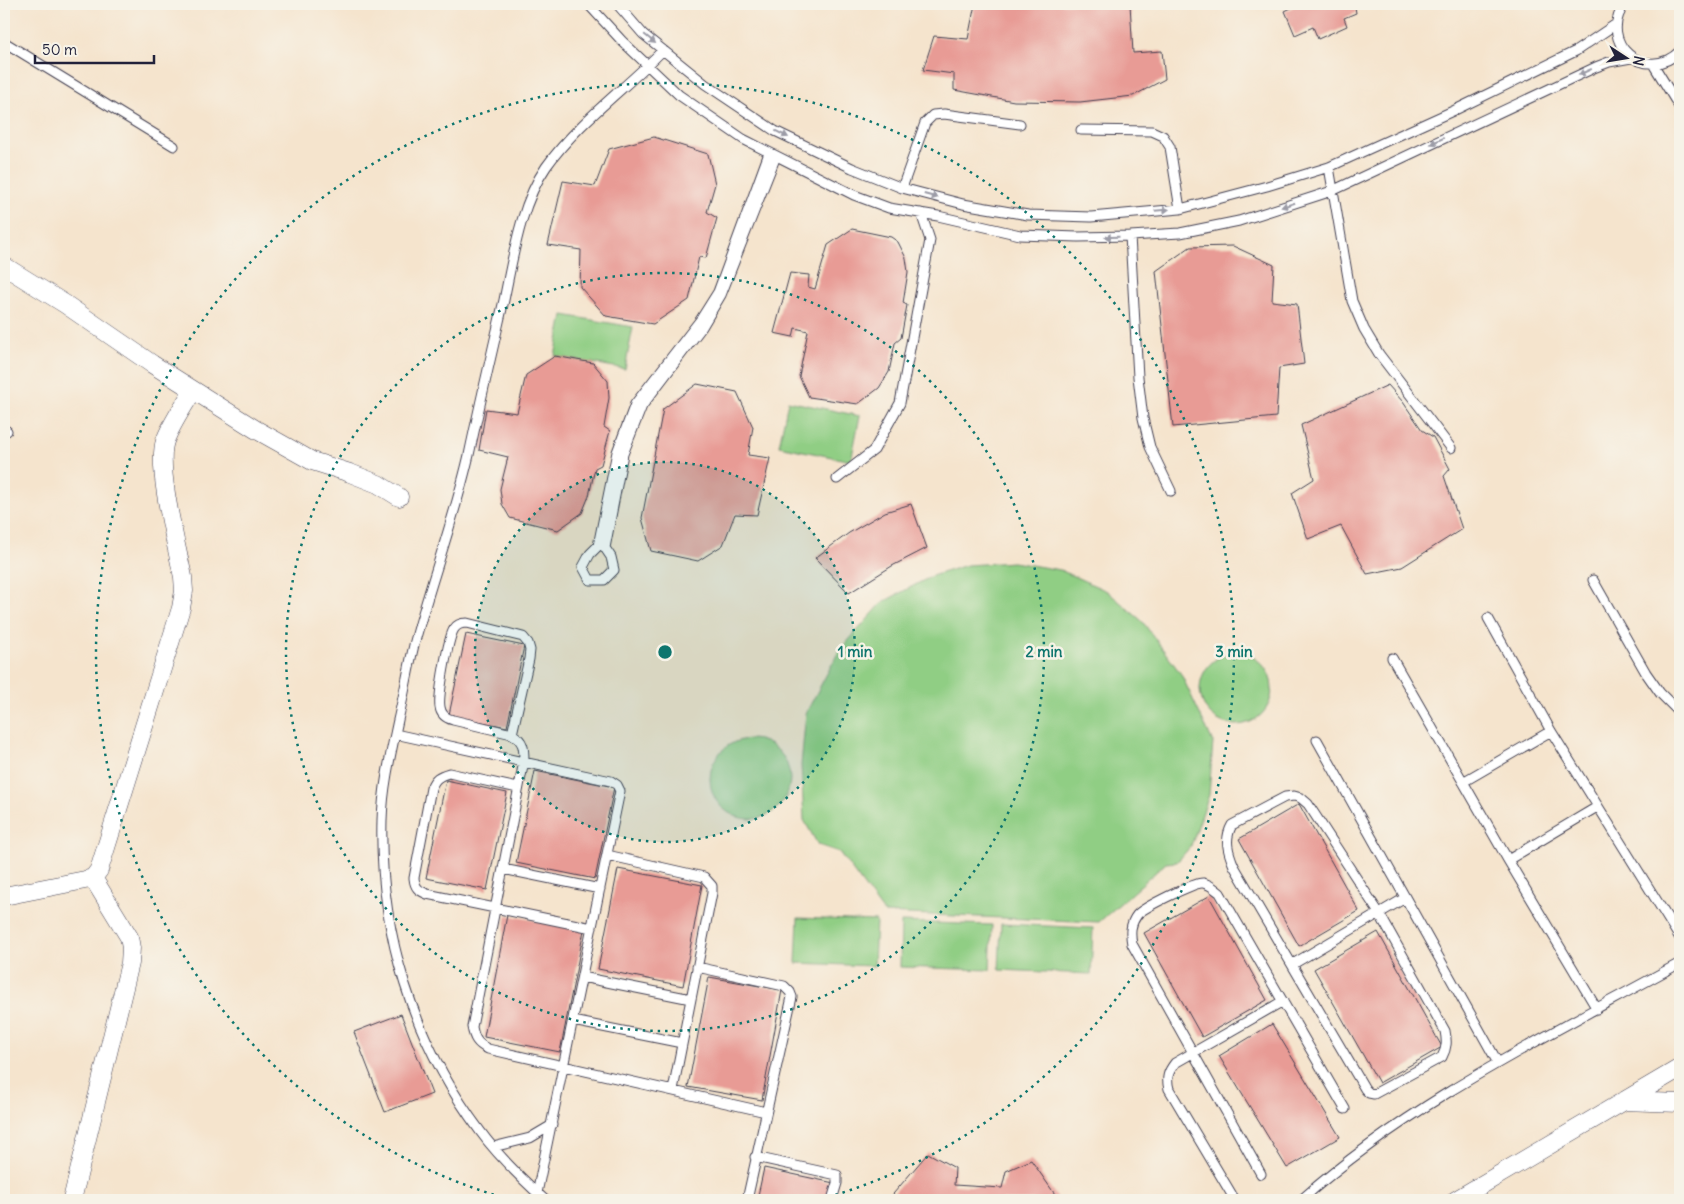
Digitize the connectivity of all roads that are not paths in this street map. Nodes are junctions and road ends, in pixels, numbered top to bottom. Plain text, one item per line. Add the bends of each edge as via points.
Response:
1 (588, 4) edge
2 (617, 4) edge
3 (1623, 5) edge
4 (1616, 24) junction
5 (4, 42) edge
6 (663, 50) junction
7 (1680, 51) edge
8 (1631, 58) junction
9 (1653, 64) junction
10 (648, 66) junction
11 (1680, 108) edge
12 (1020, 124) dead end
13 (1081, 130) dead end
14 (174, 146) dead end
15 (773, 154) junction
16 (1328, 167) junction
17 (902, 188) junction
18 (1332, 191) junction
19 (1180, 209) junction
20 (921, 213) junction
21 (1130, 236) junction
22 (4, 266) edge
23 (193, 390) junction
24 (1451, 448) dead end
25 (837, 478) dead end
26 (1171, 491) dead end
27 (398, 497) dead end
28 (1593, 580) dead end
29 (1488, 618) dead end
30 (1392, 658) dead end
31 (1680, 713) edge
32 (1551, 731) junction
33 (395, 734) junction
34 (512, 734) junction
35 (1317, 740) dead end
36 (524, 761) junction
37 (1463, 782) junction
38 (518, 788) junction
39 (1597, 807) junction
40 (607, 855) junction
41 (1508, 860) junction
42 (503, 869) junction
43 (93, 878) junction
44 (600, 889) junction
45 (4, 896) edge
46 (1405, 898) junction
47 (495, 908) junction
48 (1379, 913) junction
49 (592, 928) junction
50 (1680, 938) edge
51 (1680, 963) edge
52 (1293, 964) junction
53 (697, 967) junction
54 (582, 977) junction
55 (691, 999) junction
56 (1282, 1001) junction
57 (1597, 1009) junction
58 (573, 1021) junction
59 (682, 1043) junction
60 (1193, 1053) junction
61 (1498, 1063) junction
62 (564, 1067) junction
63 (1680, 1068) edge
64 (672, 1090) junction
65 (1622, 1101) junction
66 (1680, 1103) edge
67 (1345, 1109) dead end
68 (766, 1112) junction
69 (552, 1125) junction
70 (493, 1147) junction
71 (755, 1157) junction
72 (1261, 1174) dead end
73 (537, 1193) junction
74 (72, 1200) edge
75 (545, 1200) edge
76 (747, 1200) edge
77 (832, 1200) edge
78 (1235, 1200) edge
79 (1301, 1200) edge
80 (1456, 1200) edge

1 - 10 lane
2 -> 6 lane via 643,34
3 - 4 lane
4 - 8 lane via 1622,49
4 - 16 lane via 1576,51
5 - 14 lane
6 - 10 lane
6 -> 17 lane via 704,84 776,132
7 - 9 lane via 1672,58
8 - 9 lane
8 -> 18 lane via 1596,67
9 - 11 lane
10 - 15 lane via 679,95 743,140
10 - 33 lane via 575,133 545,169 529,201 461,488 414,646
12 - 17 lane via 933,115 925,123
13 - 19 lane via 1152,131 1163,136 1170,146
15 - 15 lane via 720,295 702,327 642,406 623,454 605,548 614,570 604,580 590,580 583,567 598,546 618,452 635,404 718,292
15 - 20 lane via 854,195 889,208
16 - 18 lane
16 - 19 lane
17 -> 19 lane via 963,204 1028,215 1091,216
18 -> 21 lane via 1239,221 1180,233
18 - 24 lane via 1352,301 1364,329 1379,354
21 -> 20 lane via 1020,235
20 - 25 lane via 930,240 900,402 874,450
21 - 26 lane via 1143,418 1150,446
22 - 23 street
23 - 27 street via 312,461 378,484
23 - 43 street via 165,441 163,455 163,474 183,577 181,608 100,870
28 - 31 lane via 1646,673
29 - 32 lane
30 - 37 lane
32 - 37 lane
32 - 39 lane
33 - 36 lane
33 - 70 lane via 382,820 384,880 397,959 425,1040 446,1079
34 - 34 lane via 529,659 528,643 523,637 460,623 450,639 439,698 440,709 445,717 453,720
34 - 36 lane via 522,743
35 - 46 lane
36 - 38 lane
36 - 40 lane via 617,785 620,791
37 - 41 lane
38 - 42 lane
38 - 47 lane via 449,773 434,780 431,788 415,886 427,894
39 - 41 lane
39 - 50 lane
40 - 44 lane
40 - 53 lane via 709,881 712,893
41 - 57 lane
42 - 44 lane
42 - 47 lane
43 - 45 street
43 - 74 street via 129,937 131,948
44 - 49 lane
46 - 48 lane
46 - 61 lane
47 - 49 lane
47 - 62 lane via 472,1026 473,1037 488,1049
48 - 52 lane
48 - 52 lane via 1301,798 1285,797 1232,825 1228,853
48 - 52 lane via 1445,1031 1447,1041 1442,1057 1380,1092 1369,1093
49 - 54 lane
51 - 57 lane
53 - 55 lane
53 - 68 lane via 784,986 790,992 792,997
54 - 55 lane
54 - 58 lane
55 - 59 lane
56 - 60 lane
56 - 60 lane via 1220,893 1211,886 1201,882 1191,885 1139,912 1129,932 1132,944
56 - 67 lane
57 - 61 lane
58 - 59 lane
58 - 62 lane
59 - 64 lane
60 - 72 lane
60 - 78 lane via 1175,1063 1169,1071 1169,1089
61 - 79 lane via 1381,1136
62 - 64 lane
62 - 69 lane
63 - 65 street
64 - 68 lane
65 - 66 street
65 - 80 street
68 - 71 lane
69 - 70 lane via 530,1138
69 - 73 lane
70 - 73 lane
71 - 76 lane
71 - 77 lane via 837,1175
73 - 75 lane

